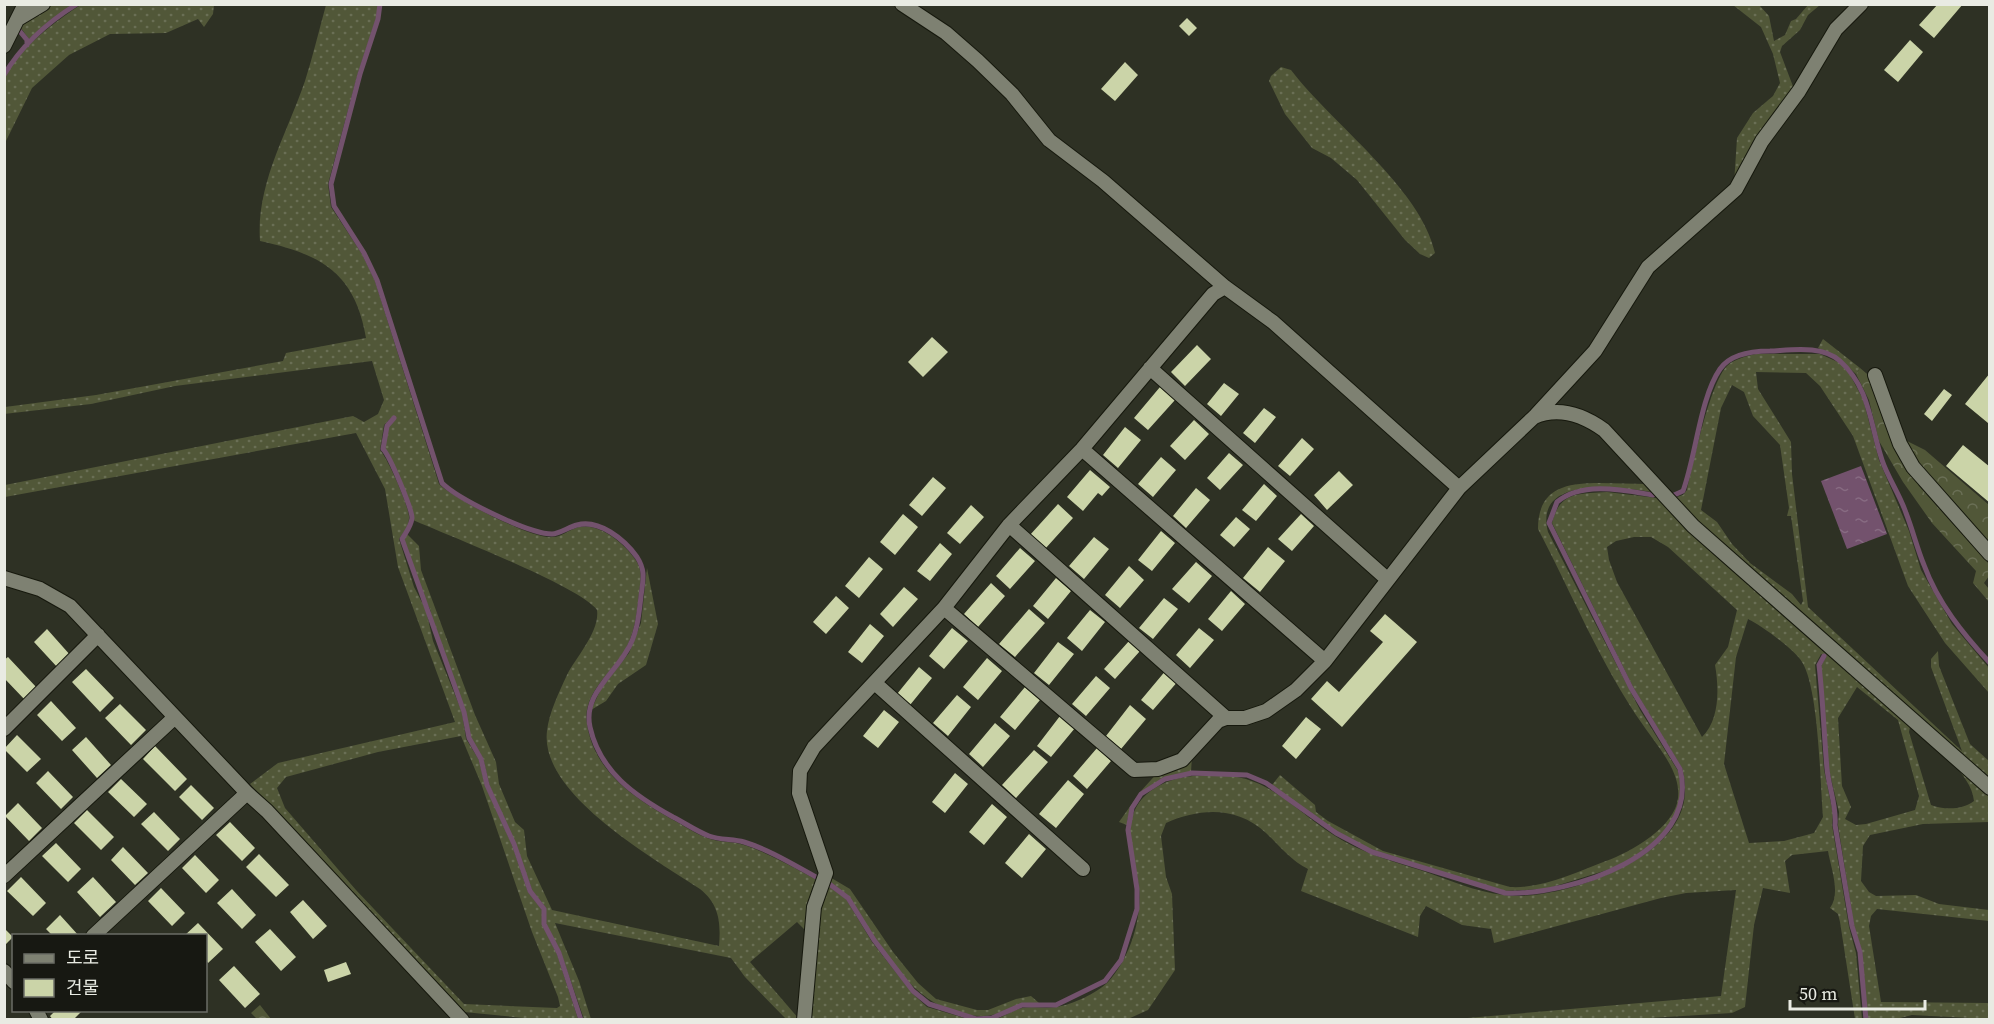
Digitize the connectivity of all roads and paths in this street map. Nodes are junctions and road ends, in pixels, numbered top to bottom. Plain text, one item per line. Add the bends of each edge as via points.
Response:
1 (25, 4) edge
2 (43, 4) edge
3 (902, 4) edge
4 (1861, 4) edge
5 (18, 19) junction
6 (4, 46) edge
7 (1225, 287) junction
8 (1150, 368) junction
9 (1875, 375) dead end
10 (1534, 417) junction
11 (1082, 449) junction
12 (1459, 488) junction
13 (1009, 525) junction
14 (1989, 554) edge
15 (4, 578) edge
16 (1387, 579) junction
17 (944, 608) junction
18 (98, 635) junction
19 (1325, 661) junction
20 (876, 684) junction
21 (176, 717) junction
22 (1226, 718) junction
23 (4, 729) edge
24 (1989, 788) edge
25 (247, 793) junction
26 (1083, 869) dead end
27 (4, 876) edge
28 (95, 934) edge
29 (462, 1020) edge
30 (804, 1020) edge

1 - 5 street
2 - 5 street
3 - 7 street via 978,61 1012,93 1049,140 1103,180
4 - 10 street via 1836,29 1799,91 1762,141 1736,189 1648,267 1595,351
5 - 6 street
7 - 8 street via 1213,294
7 - 12 street via 1282,330
8 - 11 street
8 - 16 street
9 - 14 street via 1912,467
10 - 12 street
10 - 24 street via 1544,412 1568,413 1604,430 1693,526
11 - 13 street
11 - 19 street
12 - 16 street
13 - 17 street
13 - 22 street
15 - 18 street via 55,596
16 - 19 street
17 - 20 street
17 - 22 street via 1134,770 1158,769 1182,760 1218,721
18 - 21 street
18 - 23 street
19 - 22 street via 1280,703 1245,718
20 - 26 street
20 - 30 street via 814,747 800,771 799,793 826,873 814,907
21 - 25 street
21 - 27 street
25 - 28 street
25 - 29 street

